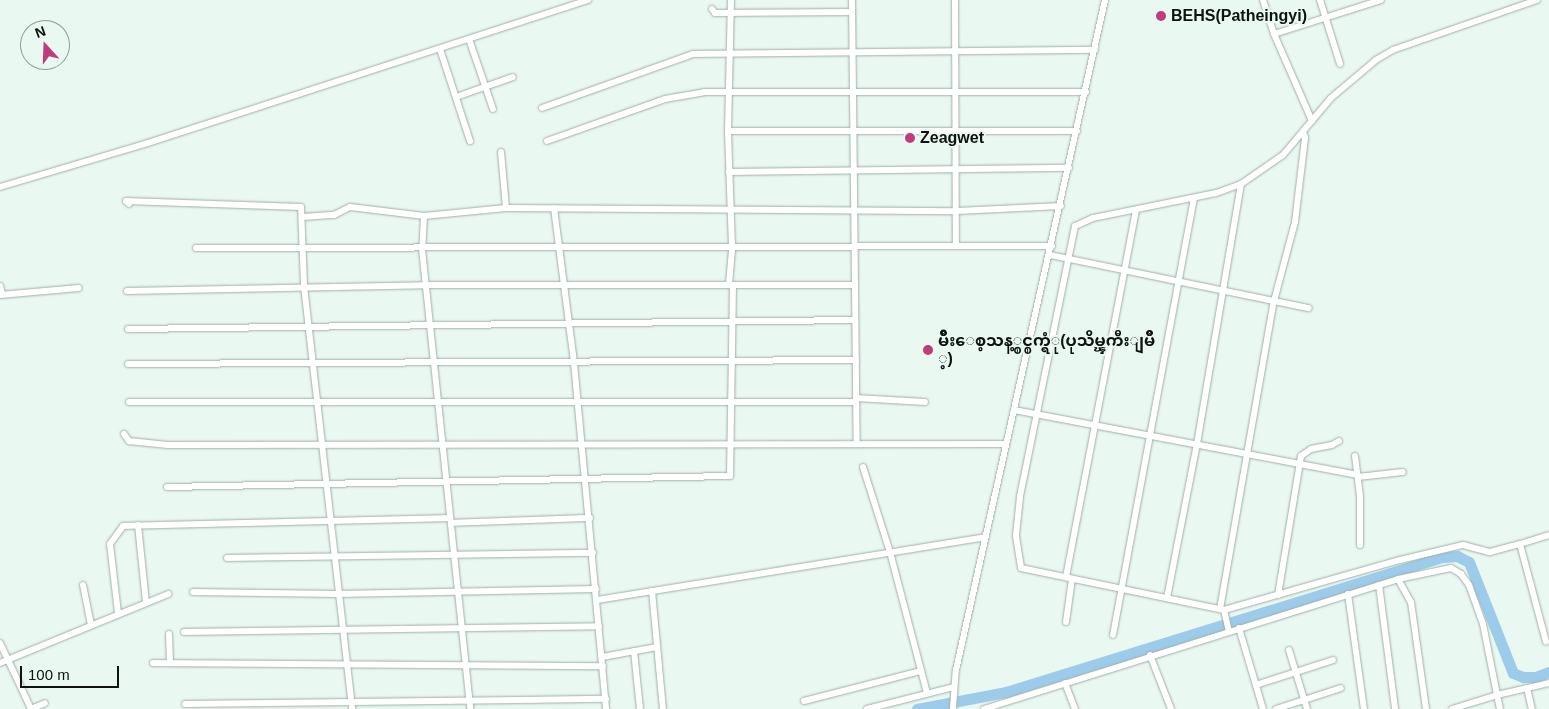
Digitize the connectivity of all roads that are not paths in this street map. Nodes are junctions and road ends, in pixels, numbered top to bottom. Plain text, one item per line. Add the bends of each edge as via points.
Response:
1 (588, 0) edge
2 (731, 0) edge
3 (852, 0) edge
4 (956, 0) edge
5 (1105, 0) edge
6 (1263, 0) edge
7 (1320, 0) edge
8 (1381, 0) edge
9 (1536, 0) edge
10 (1372, 1) edge
11 (712, 9) dead end
12 (731, 12) junction
13 (852, 12) junction
14 (1326, 18) junction
15 (1274, 34) junction
16 (469, 39) junction
17 (440, 49) junction
18 (1095, 50) junction
19 (730, 51) junction
20 (853, 52) junction
21 (956, 52) junction
22 (1340, 64) dead end
23 (513, 77) dead end
24 (485, 86) junction
25 (728, 90) junction
26 (956, 91) junction
27 (853, 92) junction
28 (1086, 92) junction
29 (456, 96) junction
30 (542, 108) dead end
31 (493, 109) dead end
32 (1312, 121) junction
33 (854, 130) junction
34 (956, 130) junction
35 (728, 131) junction
36 (1077, 131) junction
37 (1303, 132) junction
38 (470, 141) dead end
39 (547, 141) dead end
40 (501, 152) dead end
41 (1069, 168) junction
42 (956, 169) junction
43 (854, 170) junction
44 (729, 172) junction
45 (1242, 184) junction
46 (0, 187) edge
47 (1194, 198) junction
48 (129, 204) dead end
49 (1061, 206) junction
50 (506, 208) junction
51 (554, 208) junction
52 (730, 210) junction
53 (854, 211) junction
54 (957, 211) junction
55 (1136, 211) junction
56 (424, 216) junction
57 (303, 217) junction
58 (304, 246) junction
59 (854, 246) junction
60 (956, 246) junction
61 (1052, 246) junction
62 (559, 247) junction
63 (732, 247) junction
64 (196, 248) dead end
65 (422, 249) junction
66 (1052, 255) junction
67 (1065, 258) junction
68 (1124, 271) junction
69 (1180, 281) junction
70 (426, 284) junction
71 (729, 284) junction
72 (562, 285) junction
73 (855, 285) junction
74 (0, 286) edge
75 (304, 286) junction
76 (79, 288) dead end
77 (127, 291) dead end
78 (1223, 291) junction
79 (1, 295) edge
80 (1274, 301) junction
81 (1309, 308) dead end
82 (855, 320) junction
83 (733, 322) junction
84 (570, 324) junction
85 (430, 325) junction
86 (310, 327) junction
87 (128, 329) dead end
88 (856, 360) junction
89 (733, 362) junction
90 (574, 363) junction
91 (128, 364) dead end
92 (434, 364) junction
93 (314, 365) junction
94 (856, 400) junction
95 (438, 401) junction
96 (129, 402) dead end
97 (578, 402) junction
98 (732, 402) junction
99 (925, 402) dead end
100 (318, 403) junction
101 (1014, 410) junction
102 (1035, 415) junction
103 (1095, 426) junction
104 (124, 434) dead end
105 (1150, 435) junction
106 (1339, 441) dead end
107 (857, 442) junction
108 (323, 444) junction
109 (442, 444) junction
110 (582, 444) junction
111 (732, 444) junction
112 (1006, 444) junction
113 (1197, 444) junction
114 (1248, 455) junction
115 (1354, 456) dead end
116 (1298, 466) junction
117 (863, 467) dead end
118 (1403, 472) dead end
119 (1358, 476) junction
120 (446, 480) junction
121 (586, 480) junction
122 (326, 483) junction
123 (167, 487) dead end
124 (590, 518) junction
125 (330, 521) junction
126 (450, 521) junction
127 (138, 525) junction
128 (985, 537) junction
129 (1549, 537) edge
130 (1520, 544) junction
131 (1360, 545) dead end
132 (890, 552) junction
133 (593, 553) junction
134 (454, 555) junction
135 (227, 558) dead end
136 (334, 558) junction
137 (1069, 578) junction
138 (1398, 579) junction
139 (83, 585) dead end
140 (1379, 585) junction
141 (596, 589) junction
142 (1119, 589) junction
143 (652, 591) junction
144 (193, 592) dead end
145 (458, 592) junction
146 (168, 594) dead end
147 (338, 594) junction
148 (1348, 594) junction
149 (1278, 595) junction
150 (1167, 598) junction
151 (597, 600) junction
152 (146, 602) junction
153 (1223, 611) junction
154 (118, 613) junction
155 (1066, 622) dead end
156 (90, 625) junction
157 (599, 626) junction
158 (461, 627) junction
159 (1239, 628) junction
160 (341, 629) junction
161 (1229, 629) junction
162 (184, 632) dead end
163 (169, 634) dead end
164 (1113, 635) dead end
165 (1546, 642) dead end
166 (0, 643) edge
167 (657, 647) junction
168 (1289, 650) dead end
169 (634, 651) junction
170 (1150, 655) junction
171 (602, 657) junction
172 (8, 660) junction
173 (1333, 660) dead end
174 (170, 662) junction
175 (0, 663) edge
176 (153, 663) dead end
177 (349, 665) junction
178 (465, 666) junction
179 (603, 666) junction
180 (921, 671) junction
181 (1296, 672) junction
182 (1065, 683) junction
183 (1549, 683) edge
184 (1256, 684) junction
185 (1341, 688) dead end
186 (1527, 688) junction
187 (954, 689) junction
188 (926, 693) junction
189 (1497, 695) junction
190 (468, 698) junction
191 (606, 699) junction
192 (1304, 700) junction
193 (351, 701) junction
194 (804, 702) dead end
195 (45, 703) dead end
196 (185, 704) dead end
197 (31, 709) edge
198 (352, 709) edge
199 (470, 709) edge
200 (606, 709) edge
201 (640, 709) edge
202 (662, 709) edge
203 (867, 709) edge
204 (953, 709) edge
205 (984, 709) edge
206 (1075, 709) edge
207 (1171, 709) edge
208 (1263, 709) edge
209 (1276, 709) edge
210 (1307, 709) edge
211 (1364, 709) edge
212 (1395, 709) edge
213 (1426, 709) edge
214 (1452, 709) edge
215 (1500, 709) edge
216 (1532, 709) edge

1 - 16 street
2 - 12 street
3 - 13 street
4 - 21 street
5 - 18 street
6 - 15 street
7 - 14 street
8 - 10 street
9 - 32 street via 1394,50 1360,73
10 - 14 street
11 - 12 street via 715,13
12 - 13 street
12 - 19 street
13 - 20 street
14 - 15 street
14 - 22 street
15 - 32 street
16 - 17 street
16 - 24 street
17 - 29 street
17 - 46 street
18 - 21 street
18 - 28 street
19 - 20 street
19 - 25 street
19 - 30 street via 693,54
20 - 21 street
20 - 27 street
21 - 26 street
23 - 24 street
24 - 29 street
24 - 31 street
25 - 27 street
25 - 35 street
25 - 39 street via 665,99
26 - 27 street
26 - 28 street
26 - 34 street
27 - 33 street
28 - 36 street
29 - 38 street
32 - 37 street
33 - 34 street
33 - 35 street
33 - 43 street
34 - 36 street
34 - 42 street
35 - 44 street
36 - 41 street
37 - 45 street via 1283,155
37 - 80 street via 1305,138 1295,222
40 - 50 street
41 - 42 street
41 - 49 street
42 - 43 street
42 - 54 street
43 - 44 street
43 - 53 street
44 - 52 street
45 - 47 street
45 - 78 street
47 - 55 street
47 - 69 street
48 - 57 street via 126,201 292,204 301,207
49 - 54 street
49 - 61 street
50 - 51 street
50 - 56 street
51 - 52 street
51 - 62 street
52 - 53 street
52 - 63 street
53 - 54 street
53 - 59 street
54 - 60 street
55 - 67 street via 1079,223 1075,226
55 - 68 street
56 - 57 street via 350,206 334,215
56 - 65 street
57 - 58 street
58 - 64 street
58 - 65 street
58 - 75 street
59 - 60 street
59 - 63 street
59 - 73 street
60 - 61 street
61 - 66 street
62 - 63 street
62 - 65 street
62 - 72 street
63 - 71 street
65 - 70 street
66 - 67 street
66 - 101 street
67 - 68 street
67 - 102 street
68 - 69 street
68 - 103 street
69 - 78 street
69 - 105 street
70 - 72 street
70 - 75 street
70 - 85 street
71 - 72 street
71 - 73 street
71 - 83 street via 733,287
72 - 84 street
73 - 82 street
74 - 79 street
75 - 77 street
75 - 86 street
76 - 79 street
78 - 80 street
78 - 113 street
80 - 81 street
80 - 114 street
82 - 83 street
82 - 88 street
83 - 84 street
83 - 89 street
84 - 85 street
84 - 90 street
85 - 86 street
85 - 92 street
86 - 87 street
86 - 93 street
88 - 89 street
88 - 94 street
89 - 90 street
89 - 98 street
90 - 92 street
90 - 97 street
91 - 93 street
92 - 93 street
92 - 95 street
93 - 100 street
94 - 98 street
94 - 99 street
94 - 107 street
95 - 97 street
95 - 100 street
95 - 109 street
96 - 100 street
97 - 98 street
97 - 110 street
98 - 111 street
100 - 108 street
101 - 102 street
101 - 112 street
102 - 103 street
102 - 137 street via 1020,497 1017,553 1021,568
103 - 105 street
103 - 137 street
104 - 108 street via 129,441 168,444
105 - 113 street
105 - 142 street
106 - 116 street via 1303,452
107 - 111 street
107 - 112 street
108 - 109 street
108 - 122 street
109 - 110 street
109 - 120 street
110 - 111 street
110 - 121 street
111 - 121 street via 732,473 728,478
112 - 128 street
113 - 114 street
113 - 150 street
114 - 116 street
114 - 153 street
115 - 119 street
116 - 119 street
116 - 149 street
117 - 132 street
118 - 119 street
119 - 131 street
120 - 121 street
120 - 122 street
120 - 126 street
121 - 124 street
122 - 123 street
122 - 125 street
124 - 126 street
124 - 133 street
125 - 126 street
125 - 127 street
125 - 136 street
126 - 134 street
127 - 152 street
127 - 154 street via 120,527 110,544
128 - 132 street
128 - 187 street
129 - 130 street
130 - 149 street via 1490,552 1463,546 1400,560
130 - 165 street
132 - 143 street
132 - 180 street
133 - 134 street
133 - 141 street
134 - 136 street
134 - 145 street
135 - 136 street
136 - 147 street
137 - 142 street
137 - 155 street
138 - 140 street
138 - 189 street via 1451,568 1461,574 1469,585 1484,624
138 - 213 street via 1411,602
139 - 156 street
140 - 148 street
140 - 212 street
141 - 145 street
141 - 151 street
142 - 150 street
142 - 164 street
143 - 151 street
143 - 167 street
144 - 147 street
145 - 147 street
145 - 158 street
146 - 152 street
147 - 160 street
148 - 159 street
148 - 211 street
149 - 153 street
150 - 153 street
151 - 157 street
152 - 154 street
153 - 161 street
154 - 156 street
156 - 172 street
157 - 158 street
157 - 171 street
158 - 160 street
158 - 178 street
159 - 161 street
159 - 184 street
160 - 162 street
160 - 177 street
161 - 170 street
163 - 174 street
166 - 172 street
167 - 169 street
167 - 202 street
168 - 181 street
169 - 171 street
169 - 201 street
170 - 182 street
170 - 207 street
171 - 179 street
172 - 175 street
172 - 197 street
173 - 181 street
174 - 176 street
174 - 177 street
177 - 178 street
177 - 193 street
178 - 179 street
178 - 190 street
179 - 191 street
180 - 188 street
180 - 194 street
181 - 184 street
181 - 192 street
182 - 205 street
182 - 206 street
183 - 186 street
184 - 208 street
185 - 192 street
186 - 189 street
186 - 216 street
187 - 188 street
187 - 204 street
188 - 203 street
189 - 214 street
189 - 215 street
190 - 191 street
190 - 193 street
190 - 199 street
191 - 200 street
192 - 209 street
192 - 210 street
193 - 196 street
193 - 198 street
195 - 197 street

